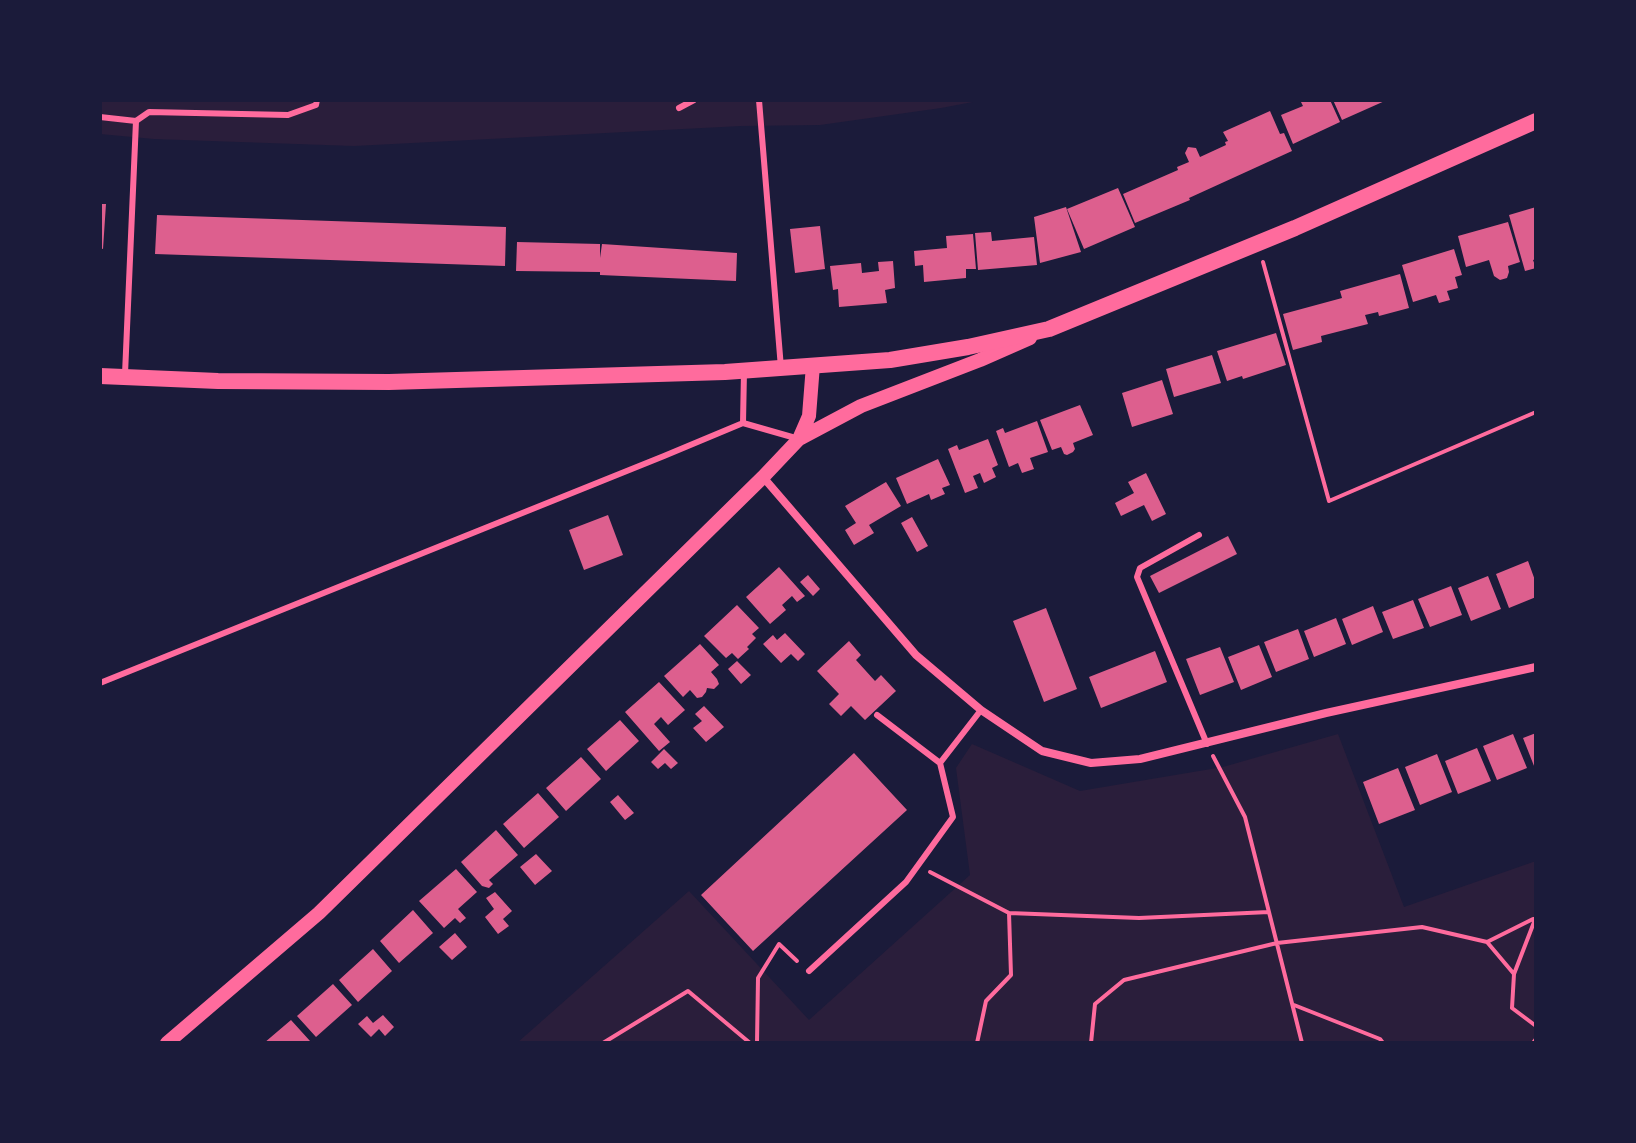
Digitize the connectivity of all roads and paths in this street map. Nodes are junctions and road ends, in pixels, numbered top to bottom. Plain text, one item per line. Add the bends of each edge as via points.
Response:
1 (317, 100) edge
2 (694, 100) edge
3 (759, 100) edge
4 (679, 108) dead end
5 (100, 117) edge
6 (136, 121) junction
7 (1536, 121) edge
8 (1258, 243) junction
9 (1049, 329) junction
10 (813, 365) junction
11 (781, 368) junction
12 (744, 371) junction
13 (100, 376) edge
14 (125, 378) junction
15 (1536, 412) edge
16 (743, 423) junction
17 (799, 439) junction
18 (763, 477) junction
19 (1199, 535) dead end
20 (1536, 667) edge
21 (100, 683) edge
22 (981, 710) junction
23 (877, 715) dead end
24 (1207, 744) junction
25 (940, 763) junction
26 (917, 865) junction
27 (1269, 912) junction
28 (1009, 913) junction
29 (1536, 918) edge
30 (1487, 942) junction
31 (1277, 943) junction
32 (809, 971) joint
33 (1514, 974) junction
34 (1292, 1004) junction
35 (1536, 1026) edge
36 (167, 1043) edge
37 (603, 1043) edge
38 (750, 1043) edge
39 (757, 1043) edge
40 (977, 1043) edge
41 (1091, 1043) edge
42 (1302, 1043) edge
43 (1383, 1043) edge

1 - 6 lane via 288,115 149,112
2 - 4 lane
3 - 11 lane
5 - 6 lane
6 - 14 lane
7 - 8 main road
8 - 9 main road
8 - 15 path via 1329,501
9 - 10 main road via 890,360
9 - 17 street via 861,406
10 - 11 main road
10 - 17 street via 809,416
11 - 12 main road
12 - 14 main road via 389,382
12 - 16 lane
13 - 14 main road
16 - 17 lane
16 - 21 lane
17 - 18 street
18 - 22 street via 916,655
18 - 36 street via 319,913
19 - 24 lane via 1140,568 1137,577
20 - 24 street
22 - 24 street via 1042,751 1091,763
22 - 25 lane
23 - 25 lane
24 - 27 path via 1245,817
25 - 26 lane via 953,817
26 - 28 path
26 - 32 lane via 906,882
27 - 28 path via 1139,918
27 - 31 path
28 - 40 path via 1011,975 986,1001
29 - 30 path
29 - 33 path
30 - 31 path via 1422,927
30 - 33 path
31 - 34 path
31 - 41 path via 1124,980 1095,1004
32 - 39 path via 779,944 758,978
33 - 35 path via 1512,1008
34 - 42 path
34 - 43 path
37 - 38 path via 688,991

